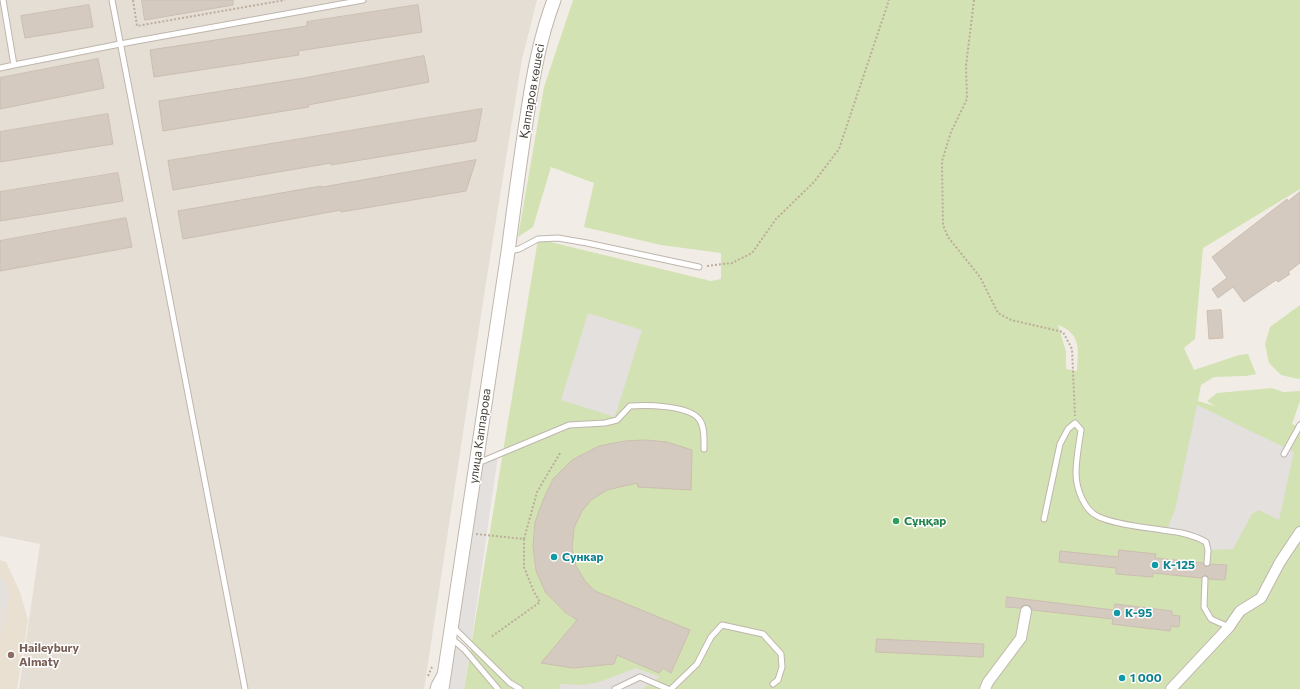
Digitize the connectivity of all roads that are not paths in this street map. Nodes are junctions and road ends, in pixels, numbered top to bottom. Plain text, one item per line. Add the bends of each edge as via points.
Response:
1 (3, 0) edge
2 (112, 0) edge
3 (364, 0) edge
4 (554, 0) edge
5 (120, 44) junction
6 (14, 65) junction
7 (0, 68) edge
8 (516, 183) joint
9 (508, 252) junction
10 (699, 267) road end
11 (1300, 424) edge
12 (704, 449) dead end
13 (1284, 454) dead end
14 (476, 464) junction
15 (1044, 519) dead end
16 (1300, 532) edge
17 (1206, 563) dead end
18 (1205, 579) dead end
19 (1026, 611) dead end
20 (1229, 627) junction
21 (451, 632) junction
22 (446, 664) junction
23 (773, 684) dead end
24 (245, 689) edge
25 (433, 689) edge
26 (442, 689) edge
27 (498, 689) edge
28 (520, 689) edge
29 (615, 689) edge
30 (670, 689) edge
31 (985, 689) edge
32 (1171, 689) edge

1 - 6 lane
2 - 5 lane
3 - 5 lane
4 - 8 street, Қаппаров көшесі via 545,22 535,66
5 - 6 lane
5 - 24 lane
6 - 7 lane
8 - 9 street, улица Каппарова
9 - 10 lane via 538,239 558,238
9 - 14 street, улица Каппарова
11 - 13 lane
12 - 14 lane via 702,424 699,418 680,409 630,406 617,420 569,425
14 - 21 street, улица Каппарова
15 - 17 lane via 1060,444 1068,429 1075,423 1081,430 1076,474 1079,494 1087,506 1098,517 1197,537 1206,542
16 - 20 street via 1261,598 1240,611
18 - 20 lane via 1204,607 1211,619
19 - 31 street via 1021,638
20 - 32 street
21 - 22 street, улица Каппарова
21 - 27 lane
21 - 28 lane
22 - 25 lane
22 - 26 street, улица Каппарова
23 - 30 lane via 778,680 782,667 781,654 763,634 722,625 711,637 697,664
29 - 30 lane via 640,677

